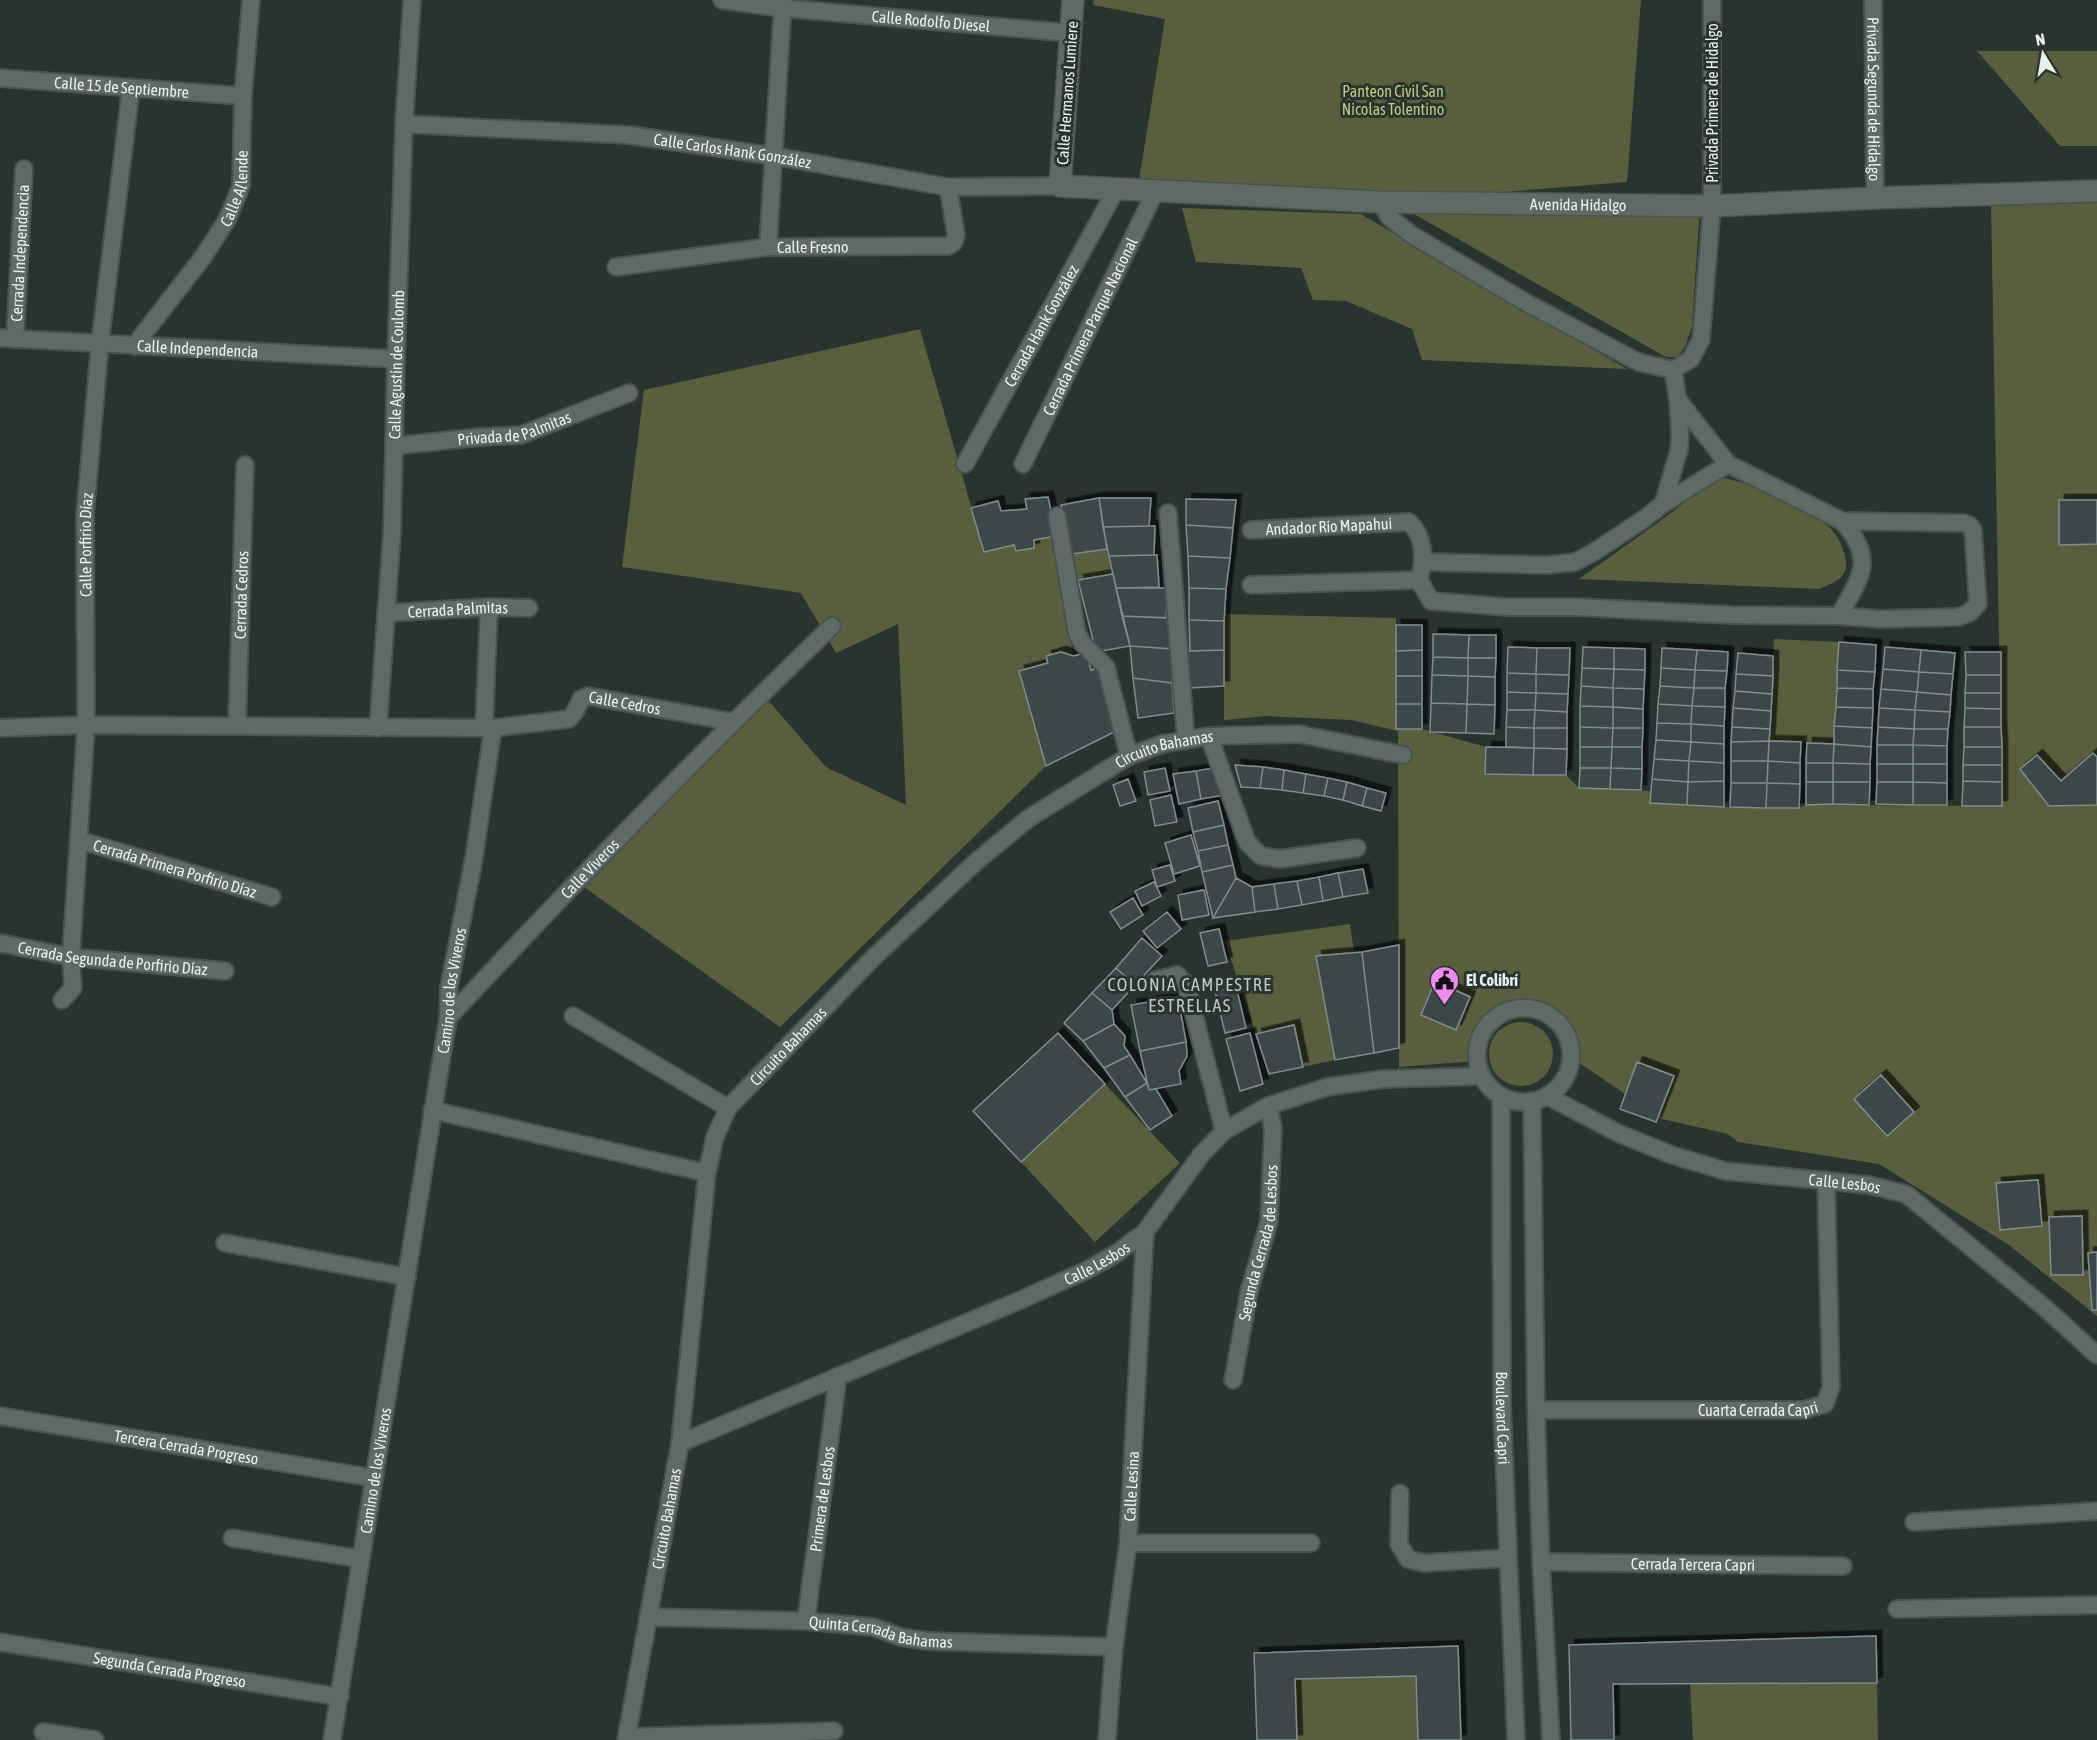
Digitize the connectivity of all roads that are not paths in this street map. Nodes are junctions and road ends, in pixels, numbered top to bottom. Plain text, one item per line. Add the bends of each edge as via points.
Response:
1 (251, 0) edge
2 (412, 0) edge
3 (722, 0) edge
4 (1073, 0) edge
5 (1712, 0) edge
6 (1874, 0) edge
7 (783, 4) edge
8 (1070, 33) junction
9 (0, 78) edge
10 (131, 88) junction
11 (243, 96) junction
12 (405, 124) junction
13 (774, 156) junction
14 (24, 169) dead end
15 (1060, 186) junction
16 (948, 187) junction
17 (1117, 188) junction
18 (1156, 190) junction
19 (2097, 191) edge
20 (1875, 198) junction
21 (1380, 202) junction
22 (1712, 206) junction
23 (768, 247) junction
24 (616, 267) dead end
25 (8, 338) edge
26 (100, 343) junction
27 (134, 346) junction
28 (396, 359) junction
29 (1673, 370) junction
30 (629, 393) dead end
31 (1678, 400) junction
32 (394, 446) junction
33 (965, 464) dead end
34 (1023, 464) dead end
35 (1728, 464) junction
36 (244, 465) dead end
37 (1663, 504) junction
38 (1168, 513) dead end
39 (1057, 516) dead end
40 (1842, 521) junction
41 (1251, 530) dead end
42 (1424, 562) junction
43 (1419, 580) junction
44 (1251, 585) dead end
45 (489, 607) junction
46 (529, 608) dead end
47 (386, 613) junction
48 (1839, 616) junction
49 (832, 626) dead end
50 (733, 722) junction
51 (86, 725) junction
52 (237, 725) junction
53 (0, 728) edge
54 (378, 728) junction
55 (488, 728) junction
56 (1209, 736) junction
57 (1186, 740) junction
58 (1403, 755) dead end
59 (1129, 756) junction
60 (79, 840) junction
61 (1357, 848) dead end
62 (272, 897) dead end
63 (0, 943) edge
64 (71, 957) junction
65 (225, 972) dead end
66 (1156, 980) dead end
67 (62, 1000) dead end
68 (573, 1016) dead end
69 (448, 1018) junction
70 (1482, 1076) junction
71 (1501, 1096) junction
72 (1540, 1099) junction
73 (1268, 1106) junction
74 (728, 1108) junction
75 (432, 1110) junction
76 (1224, 1131) junction
77 (707, 1173) junction
78 (1826, 1180) junction
79 (1145, 1232) junction
80 (225, 1243) dead end
81 (407, 1277) junction
82 (2097, 1355) edge
83 (838, 1376) junction
84 (1233, 1380) dead end
85 (1536, 1410) junction
86 (0, 1416) edge
87 (681, 1443) junction
88 (374, 1478) junction
89 (1400, 1493) dead end
90 (2097, 1511) edge
91 (1914, 1522) dead end
92 (232, 1538) dead end
93 (1128, 1543) junction
94 (1311, 1543) dead end
95 (1508, 1558) junction
96 (361, 1559) junction
97 (1541, 1562) junction
98 (1843, 1566) dead end
99 (2097, 1605) edge
100 (1897, 1609) dead end
101 (648, 1617) junction
102 (806, 1621) junction
103 (0, 1642) edge
104 (1114, 1647) junction
105 (340, 1697) junction
106 (834, 1731) dead end
107 (43, 1732) dead end
108 (627, 1738) edge
109 (95, 1740) edge
110 (332, 1740) edge
111 (1107, 1740) edge
112 (1516, 1740) edge
113 (1551, 1740) edge

1 - 11 street, Calle Allende
2 - 12 street, Calle Agustín de Coulomb
3 - 7 street, Calle Rodolfo Diesel
4 - 8 street, Calle Hermanos Lumiere
5 - 22 street, Privada Primera de Hidalgo
6 - 20 street, Privada Segunda de Hidalgo
7 - 8 street, Calle Rodolfo Diesel
7 - 13 street
8 - 15 street, Calle Hermanos Lumiere
9 - 10 street, Calle 15 de Septiembre
10 - 11 street, Calle 15 de Septiembre
10 - 26 street, Calle Porfirio Díaz
11 - 27 street, Calle Allende via 241,186 227,220
12 - 13 street, Calle Carlos Hank González via 629,135
12 - 28 street, Calle Agustín de Coulomb
13 - 16 street, Calle Carlos Hank González
13 - 23 street
14 - 25 street, Cerrada Independencia
15 - 16 street, Calle Carlos Hank González
15 - 17 street, Avenida Hidalgo
16 - 23 street, Calle Fresno via 956,234 948,246
17 - 18 street, Avenida Hidalgo
17 - 33 street, Cerrada Hank González
18 - 21 street, Avenida Hidalgo
18 - 34 street, Cerrada Primera Parque Nacional
19 - 20 street, Avenida Hidalgo
20 - 22 street, Avenida Hidalgo
21 - 22 street, Avenida Hidalgo
21 - 29 street via 1390,218 1412,235 1525,302 1638,362
22 - 29 street, Privada Primera de Hidalgo via 1701,340 1691,359
23 - 24 street, Calle Fresno
25 - 26 street, Calle Independencia
26 - 27 street, Calle Independencia
26 - 51 street, Calle Porfirio Díaz via 85,515
27 - 28 street, Calle Independencia
28 - 32 street, Calle Agustín de Coulomb
29 - 31 street
30 - 32 street, Privada de Palmitas via 521,435
31 - 35 street
31 - 37 street via 1679,450
32 - 47 street, Calle Agustín de Coulomb
35 - 37 street
35 - 40 street
36 - 52 street, Cerrada Cedros
37 - 42 street via 1575,562
38 - 57 street
39 - 59 street via 1077,633 1106,667
40 - 48 street via 1858,541 1863,563 1855,588
40 - 48 street via 1969,525 1973,530 1978,604 1958,617
41 - 42 street, Andador Río Mapahui via 1409,522 1418,531
42 - 43 street
43 - 44 street
43 - 48 street via 1431,601 1507,607
45 - 46 street, Cerrada Palmitas
45 - 47 street, Cerrada Palmitas
45 - 55 street
47 - 54 street, Calle Agustín de Coulomb
49 - 50 street, Calle Viveros
50 - 55 street, Calle Cedros via 588,696 581,699 569,718
50 - 69 street, Calle Viveros
51 - 52 street
51 - 53 street
51 - 60 street, Calle Porfirio Díaz
52 - 54 street
54 - 55 street
55 - 69 street, Camino de los Viveros via 474,858 449,987
56 - 57 street, Circuito Bahamas
56 - 58 street, Circuito Bahamas via 1299,734
56 - 61 street via 1247,842 1262,856 1280,859
57 - 59 street, Circuito Bahamas
59 - 74 street, Circuito Bahamas via 1029,818 978,860 873,958
60 - 62 street, Cerrada Primera Porfirio Díaz
60 - 64 street, Calle Porfirio Díaz
63 - 64 street, Cerrada Segunda de Porfirio Díaz
64 - 65 street, Cerrada Segunda de Porfirio Díaz
64 - 67 street, Calle Porfirio Díaz via 73,988
66 - 76 street via 1177,975 1186,984
68 - 74 street
69 - 75 street, Camino de los Viveros
70 - 71 street
70 - 72 street via 1477,1061 1484,1030 1507,1011 1538,1010 1563,1028 1572,1058 1559,1086
70 - 73 street, Calle Lesbos via 1384,1079 1327,1087
71 - 72 street via 1516,1101
71 - 95 street, Boulevard Capri via 1502,1407
72 - 78 street, Calle Lesbos via 1672,1155 1725,1171
72 - 85 street, Boulevard Capri
73 - 76 street, Calle Lesbos
73 - 84 street, Segunda Cerrada de Lesbos via 1273,1128 1269,1221 1249,1292
74 - 77 street, Circuito Bahamas via 715,1137
75 - 77 street
75 - 81 street, Camino de los Viveros
76 - 79 street, Calle Lesbos via 1201,1155
77 - 87 street, Circuito Bahamas
78 - 82 street, Calle Lesbos via 1906,1194
78 - 85 street, Cuarta Cerrada Capri via 1831,1387 1825,1404 1803,1410
79 - 83 street, Calle Lesbos via 1117,1253 1076,1275
79 - 93 street, Calle Lesina
80 - 81 street
81 - 88 street, Camino de los Viveros
83 - 87 street, Calle Lesbos
83 - 102 street, Primera de Lesbos
85 - 97 street, Boulevard Capri
86 - 88 street, Tercera Cerrada Progreso
87 - 101 street, Circuito Bahamas
88 - 96 street, Camino de los Viveros
89 - 95 street via 1399,1544 1408,1559 1424,1563
90 - 91 street
92 - 96 street
93 - 94 street
93 - 104 street, Calle Lesina
95 - 112 street, Boulevard Capri
96 - 105 street, Camino de los Viveros
97 - 98 street, Cerrada Tercera Capri
97 - 113 street, Boulevard Capri
99 - 100 street
101 - 102 street, Quinta Cerrada Bahamas
101 - 108 street, Circuito Bahamas
102 - 104 street, Quinta Cerrada Bahamas via 873,1627 927,1641
103 - 105 street, Segunda Cerrada Progreso
104 - 111 street, Calle Lesina
105 - 110 street, Camino de los Viveros
106 - 108 street
107 - 109 street

